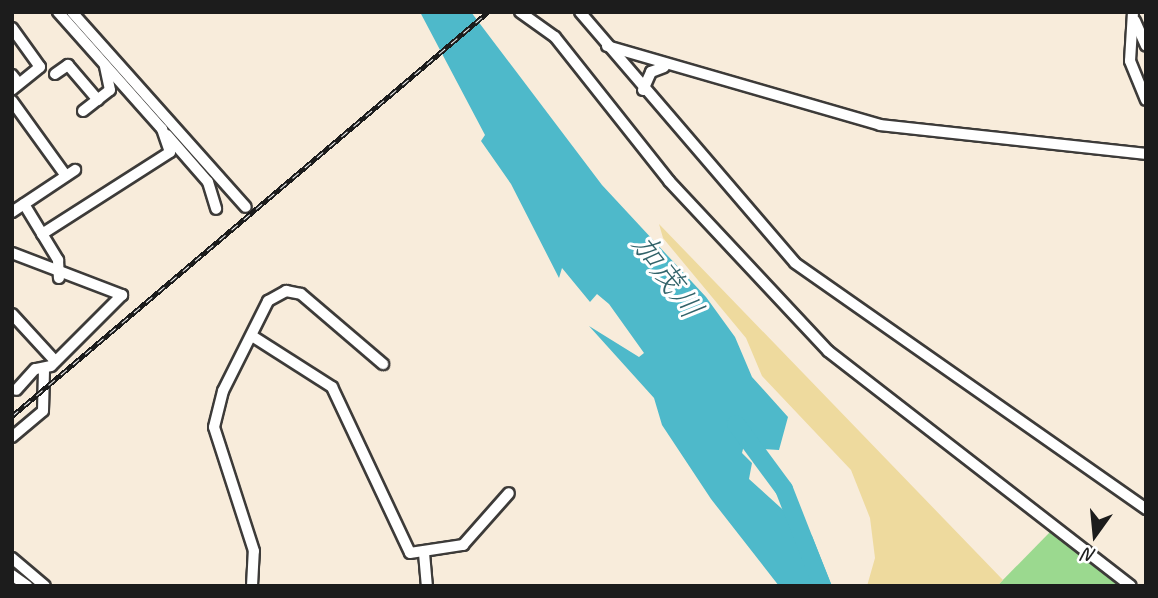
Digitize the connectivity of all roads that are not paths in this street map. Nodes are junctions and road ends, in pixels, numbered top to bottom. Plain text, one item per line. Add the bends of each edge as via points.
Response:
1 (58, 12) edge
2 (72, 12) edge
3 (520, 12) edge
4 (580, 12) edge
5 (1133, 14) edge
6 (12, 28) edge
7 (606, 46) junction
8 (1146, 46) edge
9 (103, 62) junction
10 (664, 66) junction
11 (55, 74) dead end
12 (12, 75) edge
13 (16, 87) edge
14 (643, 90) junction
15 (98, 100) junction
16 (1146, 100) edge
17 (12, 101) edge
18 (83, 111) dead end
19 (162, 129) junction
20 (1146, 154) edge
21 (75, 170) dead end
22 (66, 176) junction
23 (24, 204) junction
24 (246, 206) dead end
25 (216, 209) dead end
26 (12, 212) edge
27 (42, 234) junction
28 (12, 253) edge
29 (60, 274) junction
30 (12, 314) edge
31 (252, 336) junction
32 (55, 361) junction
33 (383, 364) dead end
34 (44, 369) junction
35 (16, 390) dead end
36 (12, 437) edge
37 (509, 493) dead end
38 (1146, 509) edge
39 (424, 553) junction
40 (12, 558) edge
41 (12, 575) edge
42 (27, 586) edge
43 (45, 586) edge
44 (252, 586) edge
45 (427, 586) edge
46 (1131, 586) edge

1 - 9 street
2 - 24 street
3 - 46 street via 555,37 669,181 828,351
4 - 7 street
5 - 8 street
5 - 16 street via 1130,61
6 - 13 street via 40,68
7 - 10 street
7 - 14 street
9 - 15 street via 111,85
9 - 19 street
10 - 14 street via 651,72
10 - 20 street via 880,125
11 - 15 street via 68,65
12 - 13 street
14 - 38 street via 795,263
15 - 18 street
17 - 22 street
19 - 25 street via 208,182
19 - 27 street via 170,152
21 - 22 street
22 - 23 street
23 - 26 street
23 - 27 street
27 - 29 street
28 - 29 street
29 - 32 street via 122,295
30 - 32 street
31 - 33 street via 273,296 294,292
31 - 39 street via 332,387 408,550
31 - 44 street via 223,391 214,427 254,551
32 - 34 street
34 - 35 street via 35,369
34 - 36 street via 43,411
37 - 39 street via 463,545
39 - 45 street
40 - 43 street
41 - 42 street

